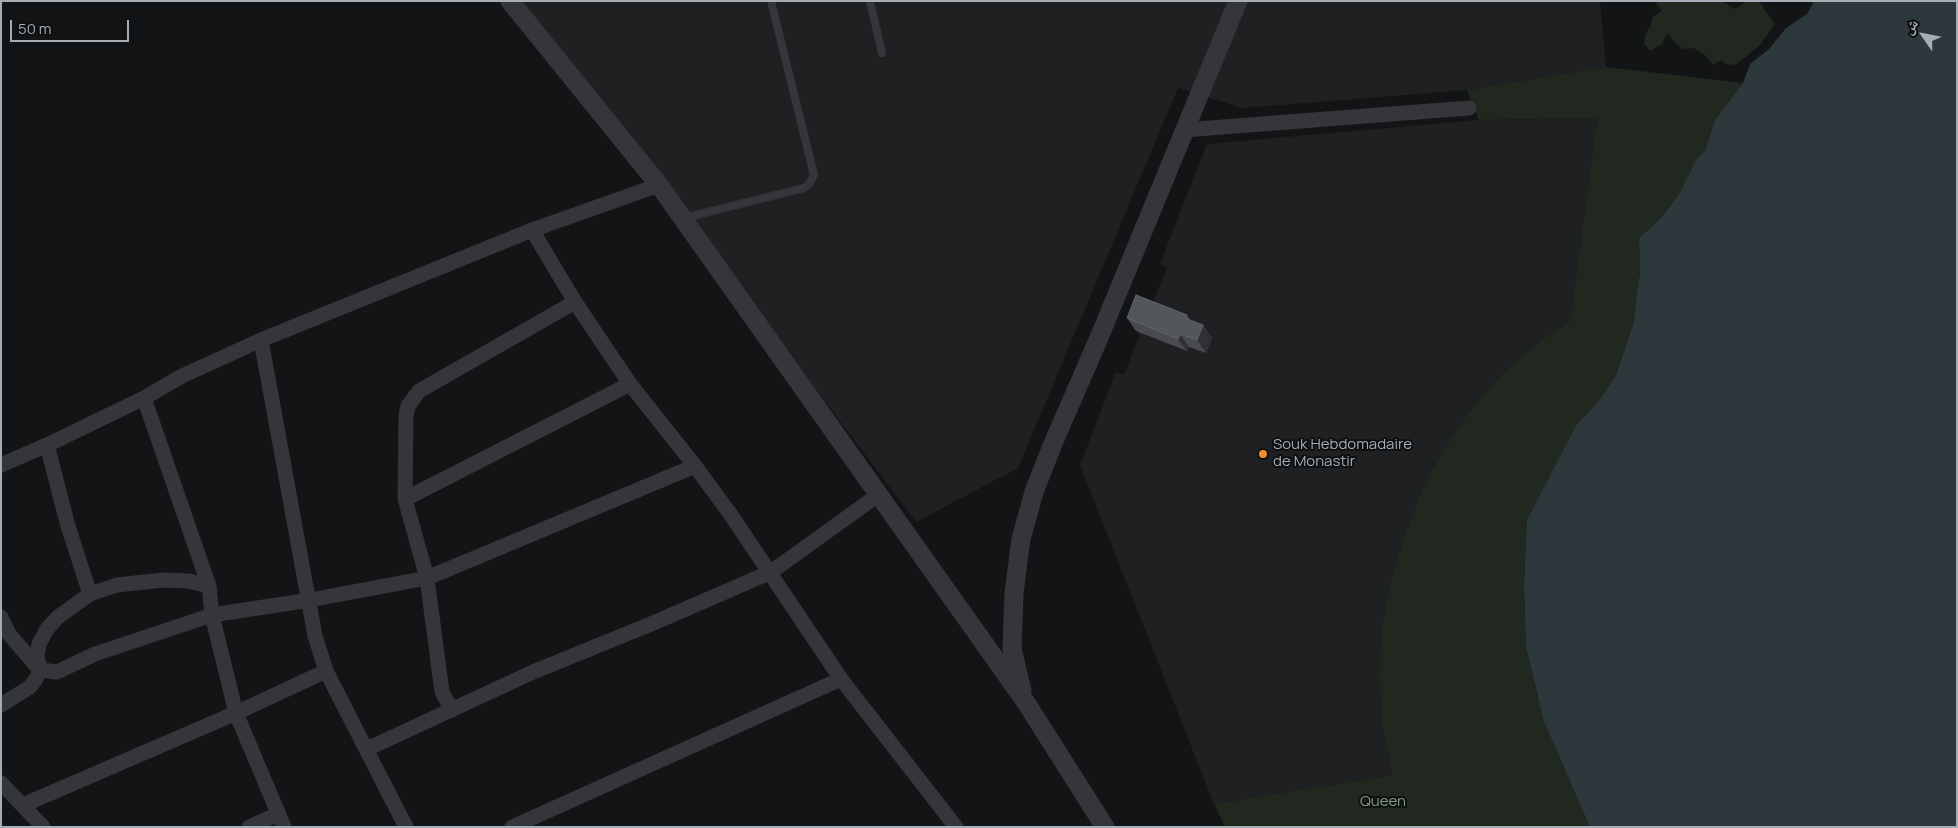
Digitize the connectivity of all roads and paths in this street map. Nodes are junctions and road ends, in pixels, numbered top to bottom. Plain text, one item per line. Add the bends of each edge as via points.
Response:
1 (510, 1) edge
2 (771, 1) edge
3 (870, 1) edge
4 (1238, 1) edge
5 (882, 53) dead end
6 (1469, 108) dead end
7 (1184, 130) junction
8 (659, 184) junction
9 (682, 218) junction
10 (532, 230) junction
11 (575, 302) junction
12 (261, 340) junction
13 (630, 384) junction
14 (144, 398) junction
15 (47, 445) junction
16 (1, 465) edge
17 (695, 466) junction
18 (878, 495) junction
19 (405, 499) junction
20 (771, 572) junction
21 (427, 578) junction
22 (209, 586) junction
23 (90, 594) junction
24 (310, 600) junction
25 (212, 614) junction
26 (1, 618) edge
27 (40, 670) junction
28 (326, 671) junction
29 (841, 679) junction
30 (1025, 701) junction
31 (1, 705) edge
32 (452, 710) junction
33 (236, 713) junction
34 (367, 749) junction
35 (1, 784) edge
36 (23, 805) junction
37 (281, 821) edge
38 (1101, 826) edge
39 (43, 827) edge
40 (249, 827) edge
41 (406, 827) edge
42 (512, 827) edge
43 (956, 827) edge

1 - 8 street
2 - 9 lane via 814,175 804,188
3 - 5 lane
4 - 7 street
6 - 7 street
7 - 30 street via 1034,492 1021,539 1014,593 1012,649
8 - 9 street
8 - 10 street
9 - 18 street
10 - 11 street
10 - 12 street
11 - 13 street
11 - 19 street via 412,398 406,415
12 - 14 street via 182,376
12 - 24 street
13 - 17 street
13 - 19 street
14 - 15 street
14 - 22 street
15 - 16 street
15 - 23 street
17 - 20 street
17 - 21 street
18 - 20 street
18 - 30 street
19 - 21 street
20 - 29 street
20 - 32 street via 533,672
21 - 24 street
21 - 32 street via 442,692
22 - 23 street via 163,580 117,585
22 - 25 street
23 - 27 street via 47,629 37,655
24 - 25 street
24 - 28 street via 315,636
25 - 27 street via 95,654 57,672
25 - 33 street
26 - 27 street
27 - 31 street via 30,687
28 - 33 street
28 - 34 street
29 - 42 street
29 - 43 street
30 - 38 street
32 - 34 street
33 - 36 street
33 - 37 street
34 - 41 street
35 - 36 street
36 - 39 street
37 - 40 street

